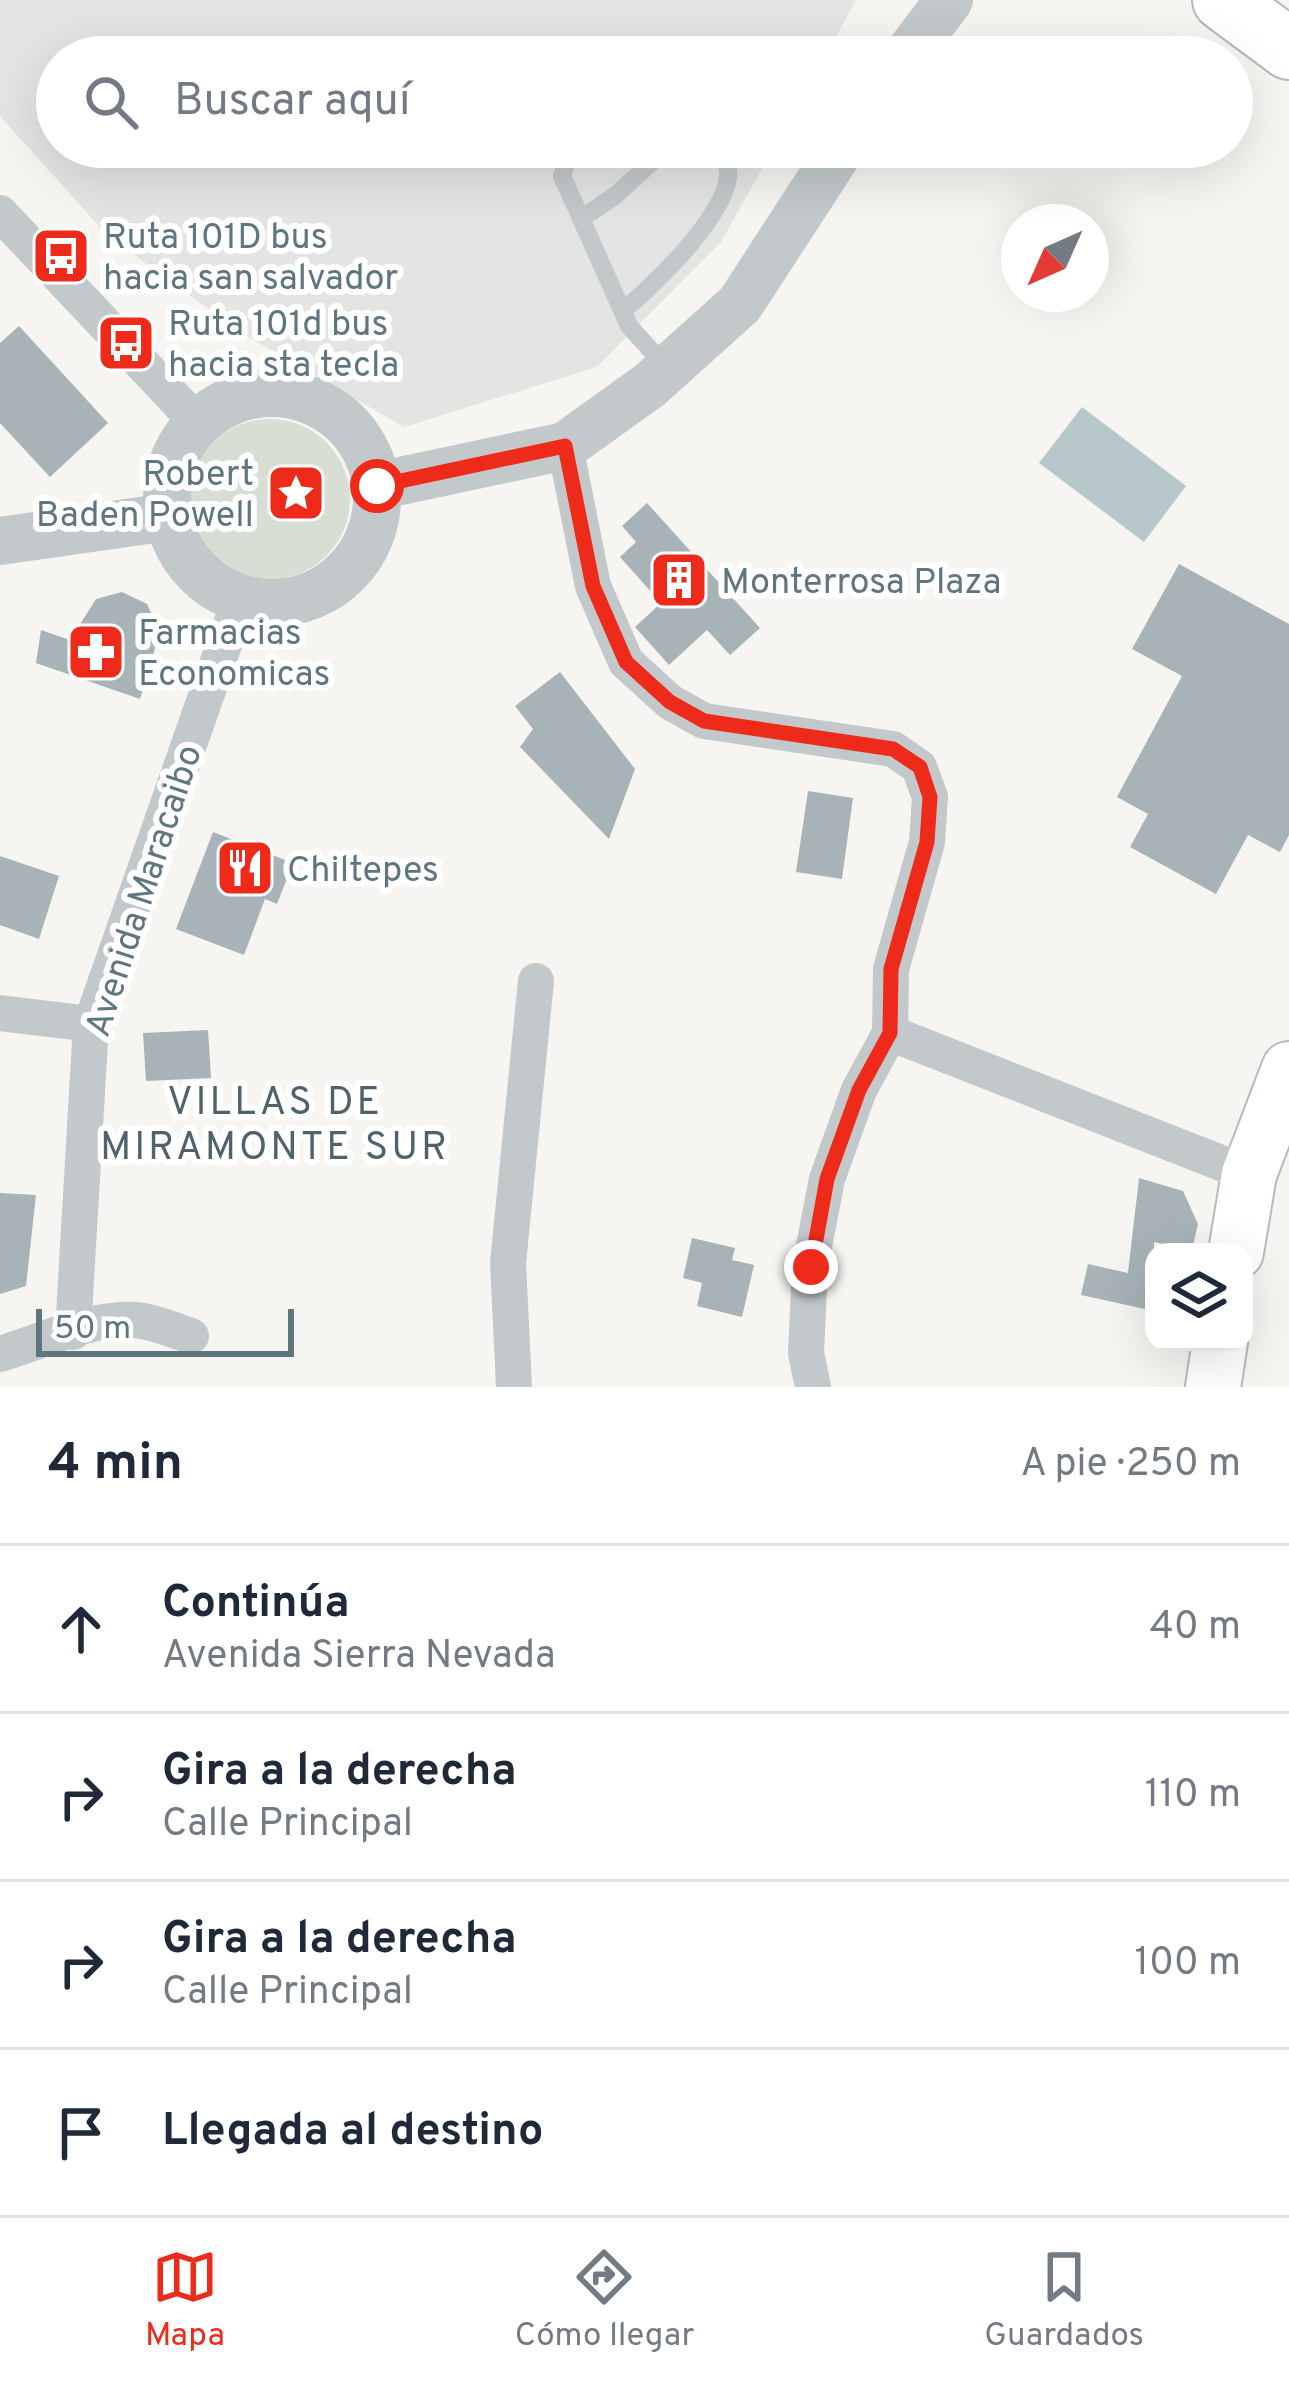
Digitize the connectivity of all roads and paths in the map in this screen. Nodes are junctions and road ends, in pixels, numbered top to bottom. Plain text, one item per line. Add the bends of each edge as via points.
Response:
1 (949, 0) edge
2 (1223, 1) edge
3 (922, 36) edge
4 (1289, 49) edge
5 (565, 168) edge
6 (645, 168) edge
7 (728, 168) edge
8 (821, 168) edge
9 (0, 213) edge
10 (581, 219) junction
11 (622, 311) junction
12 (668, 369) junction
13 (197, 422) junction
14 (565, 446) junction
15 (377, 486) junction
16 (168, 517) junction
17 (0, 541) edge
18 (240, 598) junction
19 (536, 981) dead end
20 (0, 1013) edge
21 (91, 1024) junction
22 (890, 1033) junction
23 (1289, 1069) edge
24 (1249, 1174) junction
25 (1238, 1243) edge
26 (73, 1332) junction
27 (191, 1336) dead end
28 (1219, 1351) edge
29 (0, 1354) edge
30 (514, 1387) edge
31 (813, 1387) edge
32 (1213, 1387) edge

1 - 3 street
2 - 4 main road
5 - 10 lane
6 - 10 lane
7 - 11 lane via 718,201 683,253
8 - 12 street via 740,304
9 - 13 street
10 - 11 lane
11 - 12 lane
12 - 14 street
13 - 15 street via 248,394 307,398 355,432
13 - 16 street via 171,466
14 - 15 street
14 - 22 street via 608,628 626,662 670,702 704,721 893,749 920,767 930,797 927,842 891,969
15 - 18 street via 367,545 327,589 270,604
16 - 17 street
16 - 18 street via 201,576
18 - 21 street, Avenida Maracaibo
19 - 30 street via 508,1263
20 - 21 street
21 - 26 street, Avenida Maracaibo
22 - 24 street
22 - 31 street via 827,1179 811,1267 806,1353
23 - 24 main road
24 - 25 main road
26 - 27 street via 142,1320
26 - 29 street
28 - 32 main road

